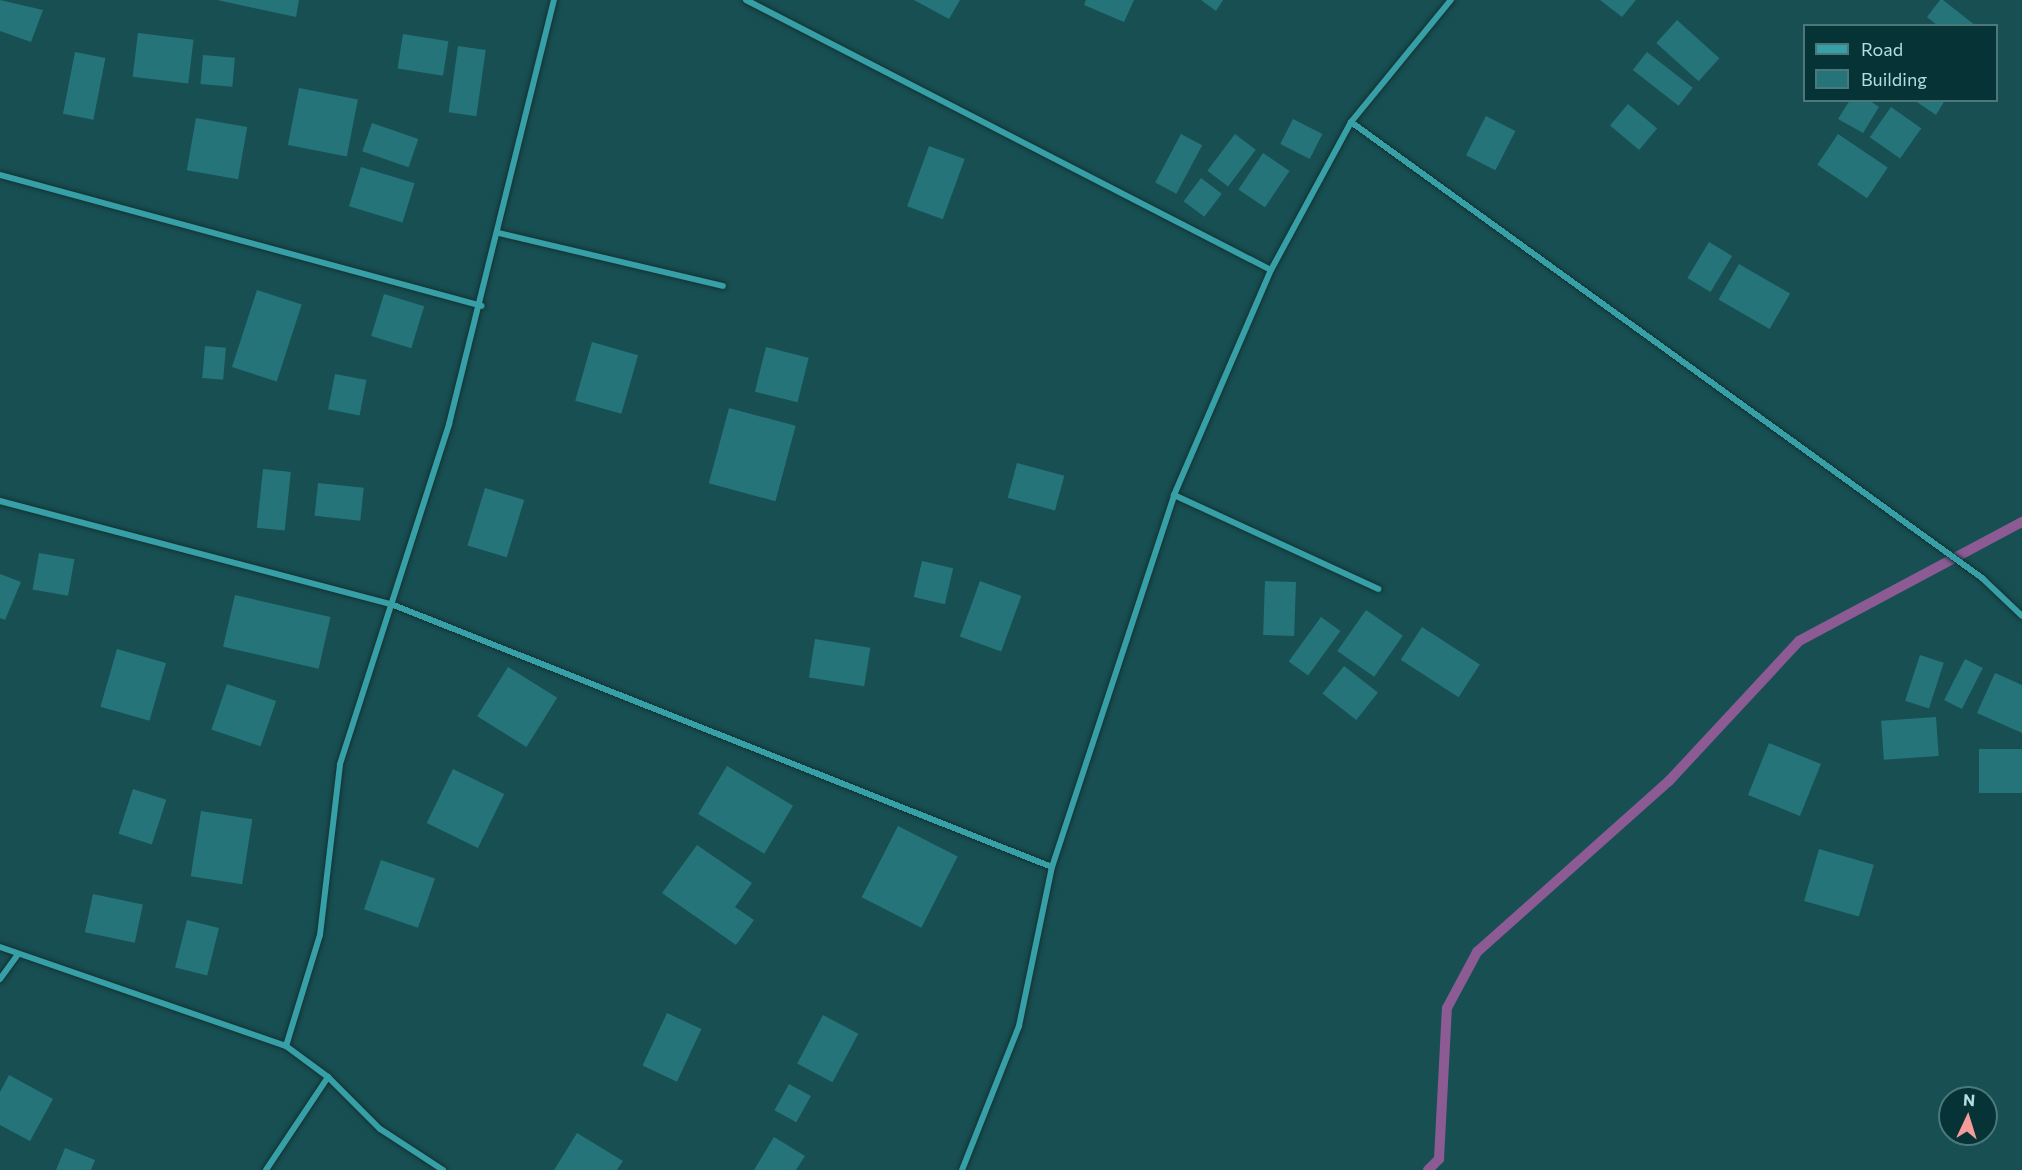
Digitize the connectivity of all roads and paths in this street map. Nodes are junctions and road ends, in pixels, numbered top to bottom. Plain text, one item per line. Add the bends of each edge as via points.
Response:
1 (554, 0) edge
2 (746, 0) edge
3 (1450, 0) edge
4 (1351, 122) junction
5 (0, 175) edge
6 (498, 233) junction
7 (1272, 270) junction
8 (723, 286) dead end
9 (482, 306) junction
10 (1174, 495) junction
11 (0, 501) edge
12 (1378, 589) dead end
13 (391, 604) junction
14 (2022, 616) edge
15 (1052, 867) junction
16 (0, 947) edge
17 (18, 954) junction
18 (0, 979) edge
19 (286, 1046) junction
20 (328, 1077) junction
21 (266, 1170) edge
22 (443, 1170) edge
23 (962, 1170) edge

1 - 6 street
2 - 7 street
3 - 4 street
4 - 7 street
4 - 14 street via 1982,578
5 - 9 street
6 - 8 street
6 - 9 street
7 - 10 street
9 - 13 street
10 - 12 street
10 - 15 street
11 - 13 street
13 - 15 street
13 - 19 street via 340,764 320,935
15 - 23 street via 1020,1026
16 - 17 street
17 - 18 street
17 - 19 street
19 - 20 street
20 - 21 street
20 - 22 street via 380,1129

